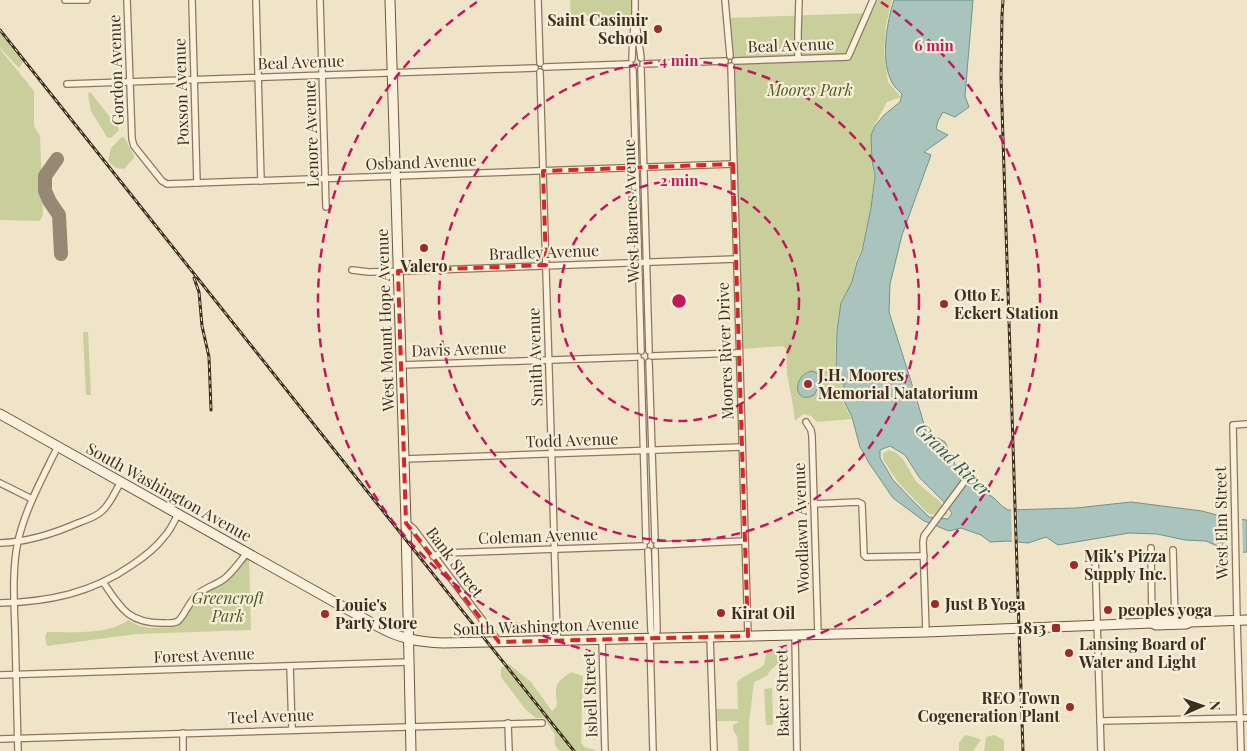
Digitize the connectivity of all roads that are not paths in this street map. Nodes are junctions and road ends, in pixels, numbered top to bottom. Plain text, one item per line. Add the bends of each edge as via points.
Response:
1 (65, 0) edge
2 (86, 0) edge
3 (127, 0) edge
4 (192, 0) edge
5 (256, 0) edge
6 (320, 0) edge
7 (390, 0) edge
8 (538, 0) edge
9 (635, 0) edge
10 (726, 0) edge
11 (799, 0) edge
12 (873, 0) edge
13 (635, 21) junction
14 (730, 56) junction
15 (798, 58) junction
16 (725, 61) junction
17 (733, 63) junction
18 (631, 64) junction
19 (641, 64) junction
20 (540, 67) junction
21 (392, 73) junction
22 (323, 75) junction
23 (259, 77) junction
24 (194, 79) junction
25 (130, 81) junction
26 (67, 84) dead end
27 (132, 139) joint
28 (733, 164) junction
29 (635, 168) junction
30 (643, 168) junction
31 (543, 171) junction
32 (396, 176) junction
33 (326, 179) junction
34 (261, 181) junction
35 (197, 183) junction
36 (326, 207) dead end
37 (736, 259) junction
38 (638, 262) junction
39 (646, 262) junction
40 (546, 265) junction
41 (352, 270) dead end
42 (398, 271) junction
43 (739, 353) junction
44 (640, 356) junction
45 (650, 356) junction
46 (549, 360) junction
47 (401, 365) junction
48 (0, 414) edge
49 (806, 422) dead end
50 (1247, 424) edge
51 (58, 446) junction
52 (742, 447) junction
53 (644, 451) junction
54 (652, 451) junction
55 (552, 454) junction
56 (404, 459) junction
57 (970, 474) dead end
58 (121, 482) junction
59 (0, 483) edge
60 (32, 499) junction
61 (814, 504) junction
62 (178, 514) junction
63 (406, 523) junction
64 (18, 541) junction
65 (745, 542) junction
66 (0, 543) edge
67 (651, 546) junction
68 (1151, 548) dead end
69 (555, 549) junction
70 (1173, 550) dead end
71 (247, 553) junction
72 (1094, 553) dead end
73 (433, 556) junction
74 (924, 556) junction
75 (104, 582) junction
76 (0, 603) edge
77 (14, 603) junction
78 (1175, 620) junction
79 (1236, 620) junction
80 (1247, 620) edge
81 (1190, 622) junction
82 (1152, 623) junction
83 (1097, 625) junction
84 (926, 632) junction
85 (818, 634) junction
86 (795, 635) junction
87 (748, 636) junction
88 (710, 637) junction
89 (652, 638) junction
90 (602, 639) junction
91 (409, 640) junction
92 (559, 640) junction
93 (499, 642) junction
94 (409, 662) junction
95 (290, 666) junction
96 (16, 674) junction
97 (0, 675) edge
98 (1247, 718) edge
99 (1240, 719) junction
100 (1100, 722) junction
101 (508, 723) junction
102 (542, 723) dead end
103 (410, 726) junction
104 (292, 729) junction
105 (183, 733) junction
106 (18, 738) junction
107 (0, 739) edge
108 (18, 751) edge
109 (184, 751) edge
110 (411, 751) edge
111 (509, 751) edge
112 (605, 751) edge
113 (653, 751) edge
114 (714, 751) edge
115 (798, 751) edge
116 (1101, 751) edge
117 (1241, 751) edge

1 - 2 street
3 - 25 street, Gordon Avenue
4 - 24 street, Poxson Avenue
5 - 23 street
6 - 22 street, Lenore Avenue
7 - 21 street, West Mount Hope Avenue
8 - 20 street, Smith Avenue
9 - 13 street, West Barnes Avenue
10 - 14 street
11 - 15 street
12 - 15 street, Beal Avenue via 848,57
13 - 18 street, West Barnes Avenue
13 - 19 street, West Barnes Avenue
14 - 16 street
14 - 17 street via 733,56
15 - 17 street, Beal Avenue
16 - 17 street via 726,64
16 - 19 street, Beal Avenue
17 - 28 street, Moores River Drive
18 - 19 street via 637,70
18 - 19 street via 637,57
18 - 20 street, Beal Avenue
18 - 29 street, West Barnes Avenue
19 - 30 street, West Barnes Avenue
20 - 21 street, Beal Avenue
20 - 31 street, Smith Avenue
21 - 22 street, Beal Avenue
21 - 32 street, West Mount Hope Avenue
22 - 23 street, Beal Avenue
22 - 33 street, Lenore Avenue
23 - 24 street, Beal Avenue
23 - 34 street
24 - 25 street, Beal Avenue
24 - 35 street, Poxson Avenue
25 - 26 street, Beal Avenue
25 - 27 street, Gordon Avenue
27 - 35 street, Osband Avenue via 164,183
28 - 30 street, Osband Avenue
28 - 37 street, Moores River Drive
29 - 30 street, Osband Avenue
29 - 31 street, Osband Avenue
29 - 38 street, West Barnes Avenue
30 - 39 street, West Barnes Avenue
31 - 32 street, Osband Avenue
31 - 40 street, Smith Avenue
32 - 33 street, Osband Avenue
32 - 42 street, West Mount Hope Avenue
33 - 34 street, Osband Avenue
33 - 36 street, Lenore Avenue
34 - 35 street, Osband Avenue
37 - 39 street, Bradley Avenue
37 - 43 street, Moores River Drive
38 - 39 street, Bradley Avenue
38 - 40 street, Bradley Avenue
38 - 44 street, West Barnes Avenue
39 - 45 street, West Barnes Avenue
40 - 42 street, Bradley Avenue
40 - 46 street, Smith Avenue
41 - 42 street, Bradley Avenue
42 - 47 street, West Mount Hope Avenue
43 - 45 street
43 - 52 street, Moores River Drive
44 - 45 street via 644,350
44 - 45 street via 645,363
44 - 46 street, Davis Avenue
44 - 53 street, West Barnes Avenue
45 - 54 street, West Barnes Avenue
46 - 47 street, Davis Avenue
46 - 55 street, Smith Avenue
47 - 56 street, West Mount Hope Avenue
48 - 51 street, South Washington Avenue
49 - 61 street, Woodlawn Avenue via 812,436
50 - 79 street, West Elm Street via 1233,425
51 - 58 street, South Washington Avenue
51 - 60 street
52 - 54 street, Todd Avenue
52 - 65 street, Moores River Drive
53 - 54 street, Todd Avenue
53 - 55 street, Todd Avenue
53 - 67 street, West Barnes Avenue
54 - 67 street, West Barnes Avenue
55 - 56 street, Todd Avenue
55 - 69 street, Smith Avenue
56 - 63 street, West Mount Hope Avenue
57 - 74 street via 926,533
58 - 62 street, South Washington Avenue
58 - 64 street via 109,503 94,517 60,532
59 - 60 street
60 - 64 street
61 - 74 street via 862,504 866,557
61 - 85 street, Woodlawn Avenue
62 - 71 street, South Washington Avenue
62 - 75 street via 156,547
63 - 73 street, Bank Street
63 - 91 street, West Mount Hope Avenue
64 - 66 street
64 - 77 street
65 - 67 street, Coleman Avenue
65 - 87 street, Moores River Drive
67 - 69 street, Coleman Avenue
67 - 89 street, West Barnes Avenue via 658,631
68 - 82 street
69 - 73 street, Coleman Avenue
69 - 92 street, Smith Avenue
70 - 78 street
71 - 75 street via 226,578 196,595 182,617 173,623 134,618 124,610
71 - 91 street, South Washington Avenue via 389,633
72 - 83 street
73 - 93 street, Bank Street
74 - 84 street
75 - 77 street via 66,596
76 - 77 street
77 - 96 street
78 - 81 street, South Washington Avenue
78 - 82 street, South Washington Avenue
79 - 80 street, South Washington Avenue
79 - 81 street, South Washington Avenue
79 - 99 street, West Elm Street
81 - 82 street, South Washington Avenue
82 - 83 street, South Washington Avenue
83 - 84 street, South Washington Avenue
83 - 100 street
84 - 85 street, South Washington Avenue
85 - 86 street, South Washington Avenue
86 - 87 street, South Washington Avenue
86 - 115 street, Baker Street
87 - 88 street, South Washington Avenue
88 - 89 street, South Washington Avenue
88 - 114 street
89 - 90 street, South Washington Avenue
89 - 113 street, West Barnes Avenue
90 - 92 street, South Washington Avenue
90 - 112 street, Isbell Street
91 - 93 street, South Washington Avenue via 443,644
91 - 94 street, West Mount Hope Avenue
92 - 93 street, South Washington Avenue
94 - 95 street, Forest Avenue
94 - 103 street, West Mount Hope Avenue
95 - 96 street, Forest Avenue
95 - 104 street
96 - 97 street, Forest Avenue
96 - 106 street
98 - 99 street
99 - 100 street
99 - 117 street, West Elm Street
100 - 116 street
101 - 102 street, Teel Avenue
101 - 103 street, Teel Avenue
101 - 111 street
103 - 104 street, Teel Avenue
103 - 110 street, West Mount Hope Avenue
104 - 105 street, Teel Avenue
105 - 106 street, Teel Avenue
105 - 109 street
106 - 107 street, Teel Avenue
106 - 108 street

